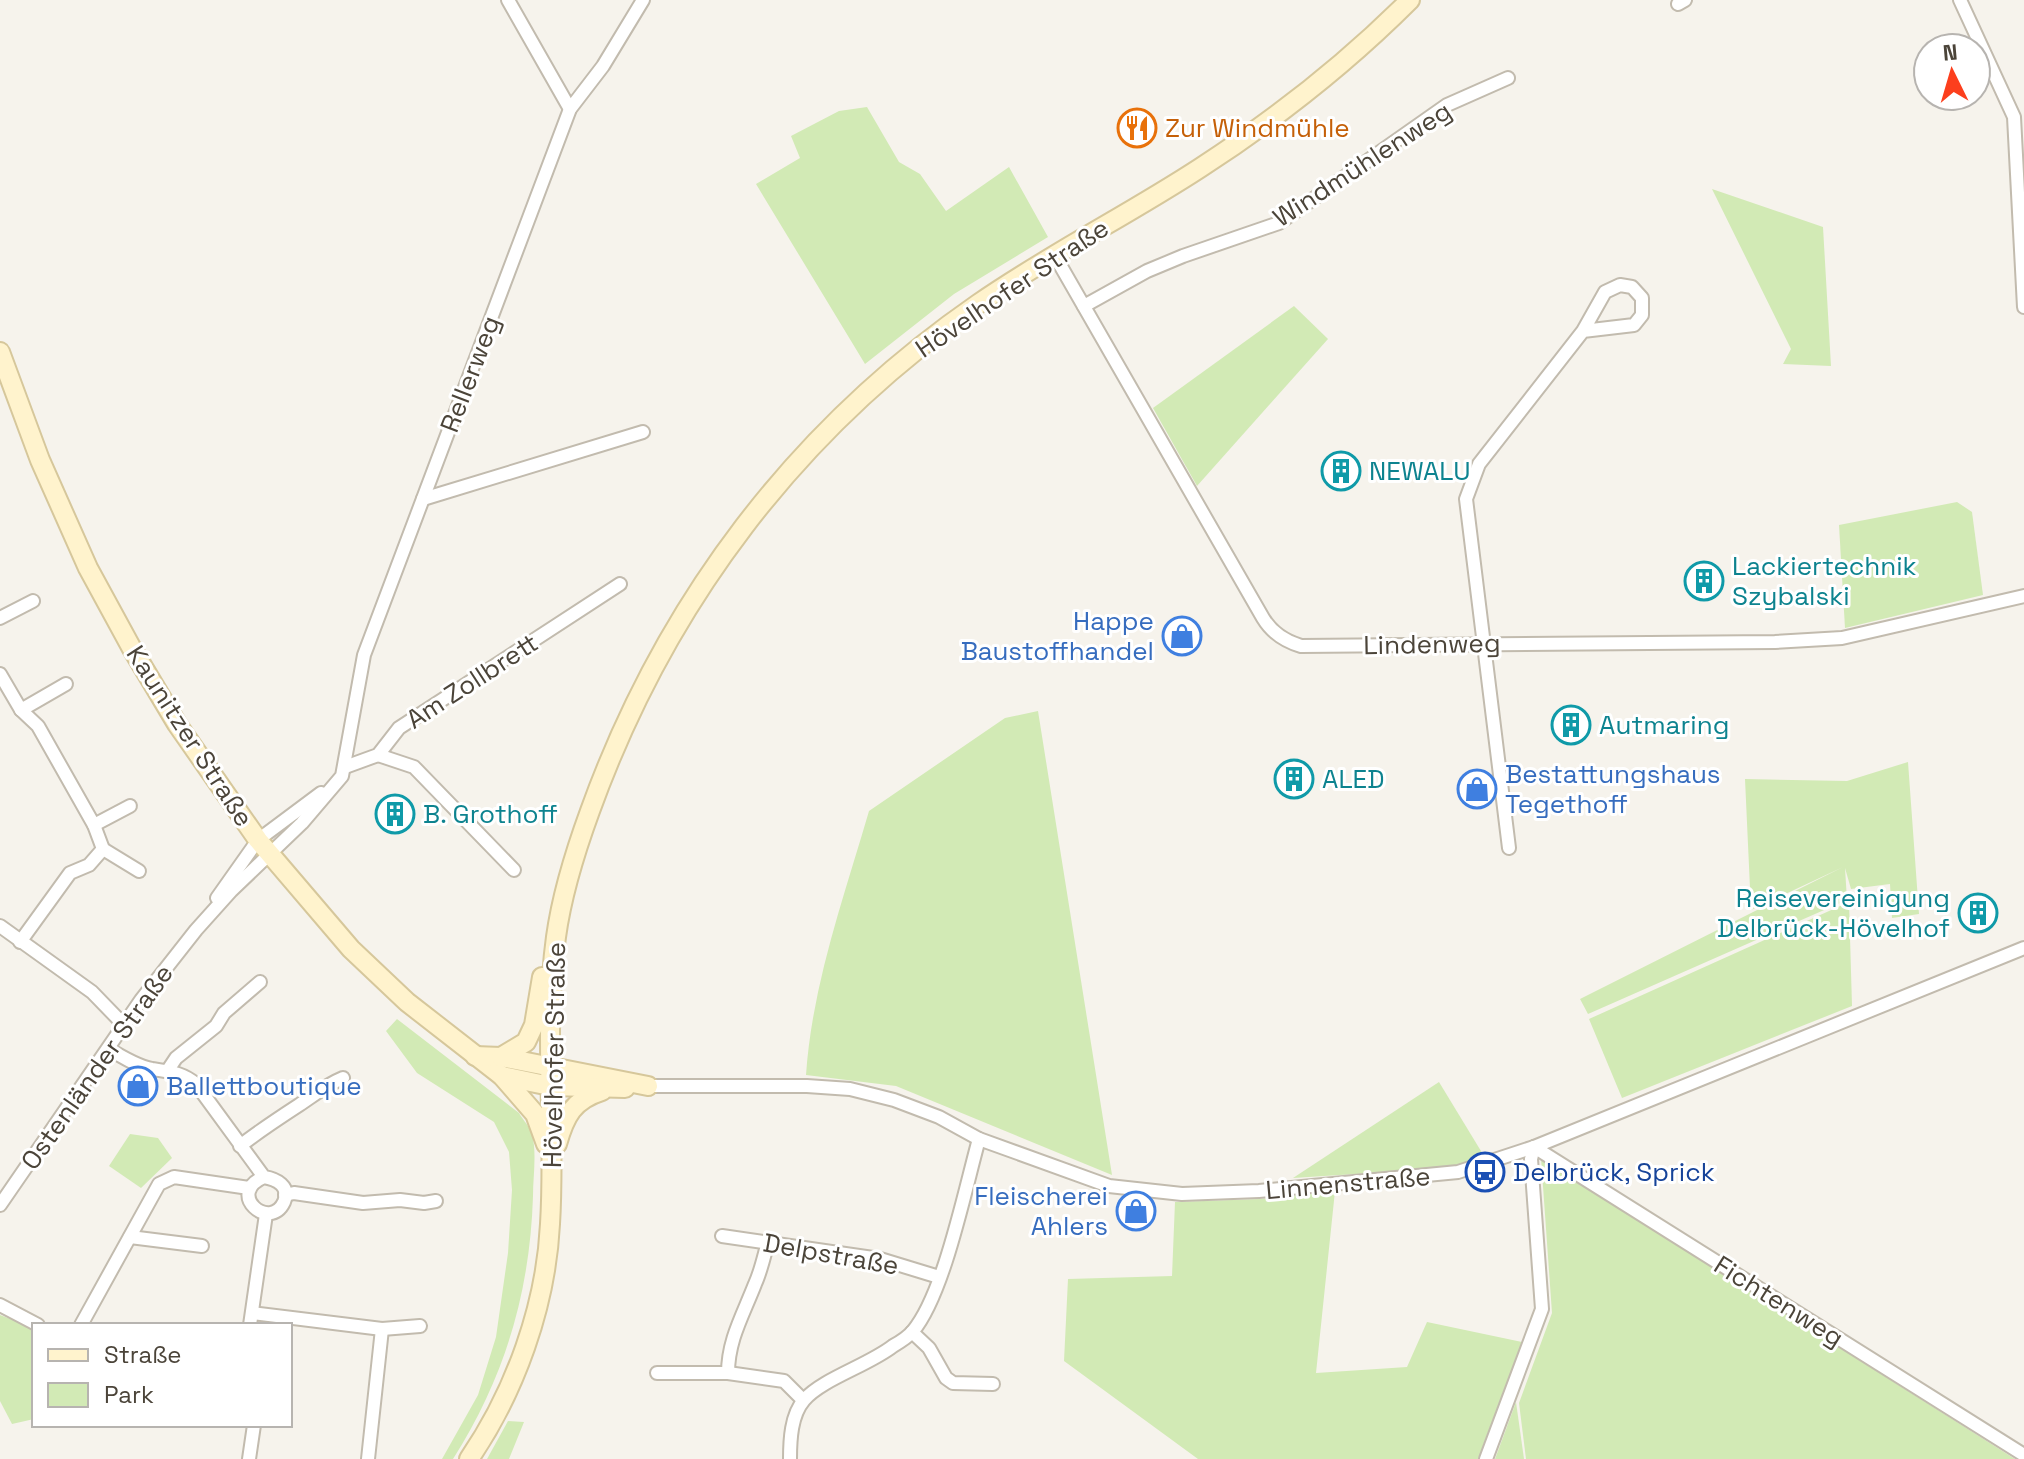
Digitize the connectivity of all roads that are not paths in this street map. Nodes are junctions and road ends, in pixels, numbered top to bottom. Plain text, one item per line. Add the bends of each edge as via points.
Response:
1 (508, 0) edge
2 (643, 0) edge
3 (1410, 0) edge
4 (1960, 0) edge
5 (1508, 78) dead end
6 (570, 109) junction
7 (1055, 256) junction
8 (1084, 306) junction
9 (2024, 307) edge
10 (1583, 331) junction
11 (0, 352) edge
12 (643, 432) dead end
13 (423, 499) junction
14 (620, 584) dead end
15 (2024, 596) edge
16 (33, 601) dead end
17 (0, 618) edge
18 (1483, 643) junction
19 (0, 674) edge
20 (66, 684) dead end
21 (21, 710) junction
22 (378, 755) junction
23 (345, 767) junction
24 (130, 806) dead end
25 (94, 825) junction
26 (264, 847) junction
27 (1509, 848) dead end
28 (103, 849) junction
29 (514, 870) dead end
30 (139, 871) dead end
31 (0, 926) edge
32 (555, 941) junction
33 (20, 942) junction
34 (2024, 948) edge
35 (260, 982) dead end
36 (124, 1025) junction
37 (109, 1049) junction
38 (502, 1066) junction
39 (168, 1070) junction
40 (550, 1077) junction
41 (343, 1078) dead end
42 (648, 1086) junction
43 (608, 1089) junction
44 (979, 1139) junction
45 (240, 1146) junction
46 (1534, 1147) junction
47 (552, 1162) junction
48 (264, 1177) junction
49 (249, 1188) junction
50 (285, 1195) junction
51 (436, 1201) dead end
52 (0, 1205) edge
53 (266, 1214) junction
54 (722, 1236) dead end
55 (130, 1237) junction
56 (768, 1242) junction
57 (202, 1246) dead end
58 (939, 1277) junction
59 (0, 1305) edge
60 (251, 1319) edge
61 (34, 1323) edge
62 (82, 1323) edge
63 (420, 1326) dead end
64 (382, 1329) junction
65 (912, 1332) junction
66 (657, 1373) dead end
67 (728, 1373) junction
68 (993, 1384) dead end
69 (803, 1400) junction
70 (254, 1427) edge
71 (2024, 1455) edge
72 (249, 1459) edge
73 (368, 1459) edge
74 (469, 1459) edge
75 (790, 1459) edge
76 (1486, 1459) edge

1 - 6 street
2 - 6 street, Rellerweg
3 - 7 main road, Hövelhofer Straße via 1274,117
4 - 9 street via 2014,117
5 - 8 street, Windmühlenweg via 1447,105 1291,217 1147,271
6 - 13 street, Rellerweg
7 - 8 street, Lindenweg
7 - 32 main road, Hövelhofer Straße via 955,320 896,366 794,463 712,568 624,728 569,871
8 - 18 street, Lindenweg via 1269,629 1301,646
10 - 10 street via 1605,292 1620,285 1632,287 1642,298 1642,315 1634,325
10 - 18 street via 1471,481 1466,499
11 - 26 main road, Kaunitzer Straße via 88,568 177,724
12 - 13 street
13 - 23 street, Rellerweg via 364,655
14 - 22 street, Am Zollbrett via 399,728
15 - 18 street, Lindenweg via 1842,638
16 - 17 street
18 - 27 street
19 - 21 street
20 - 21 street
21 - 25 street via 38,726
22 - 23 street, Am Zollbrett
22 - 29 street via 414,767
23 - 26 street via 335,783 293,812
24 - 25 street
25 - 28 street
26 - 36 street, Ostenländer Straße
26 - 38 main road, Kaunitzer Straße via 351,949 407,1002 475,1056
28 - 30 street
28 - 33 street via 89,865 70,873
31 - 33 street
32 - 38 main road via 544,965 534,1025 526,1042
32 - 40 main road, Hövelhofer Straße
33 - 36 street via 92,992
34 - 46 street, Linnenstraße
35 - 39 street
36 - 37 street, Ostenländer Straße
37 - 39 street via 150,1068
37 - 52 street, Ostenländer Straße
38 - 40 main road
38 - 47 main road via 535,1114
39 - 45 street via 196,1084
40 - 42 main road
40 - 43 main road
40 - 47 main road, Hövelhofer Straße
41 - 45 street via 284,1112
42 - 43 main road
42 - 44 street, Linnenstraße via 850,1089 939,1117
43 - 47 main road via 584,1097 564,1119
44 - 46 street, Linnenstraße via 1109,1186 1182,1194 1458,1172
44 - 58 street
45 - 48 street
46 - 71 street, Fichtenweg
46 - 76 street via 1542,1309
47 - 74 main road, Hövelhofer Straße via 542,1292 500,1405
48 - 49 street
48 - 50 street via 283,1185
49 - 53 street via 254,1209
49 - 55 street via 166,1179 155,1189
50 - 51 street via 363,1203
50 - 53 street via 275,1212
53 - 60 street
54 - 56 street, Delpstraße
55 - 57 street
55 - 62 street
56 - 58 street, Delpstraße via 880,1259
56 - 67 street via 728,1352
58 - 65 street
59 - 61 street
60 - 64 street
63 - 64 street
64 - 73 street
65 - 68 street via 953,1383
65 - 69 street
66 - 67 street
67 - 69 street via 784,1381
69 - 75 street via 794,1419
70 - 72 street

